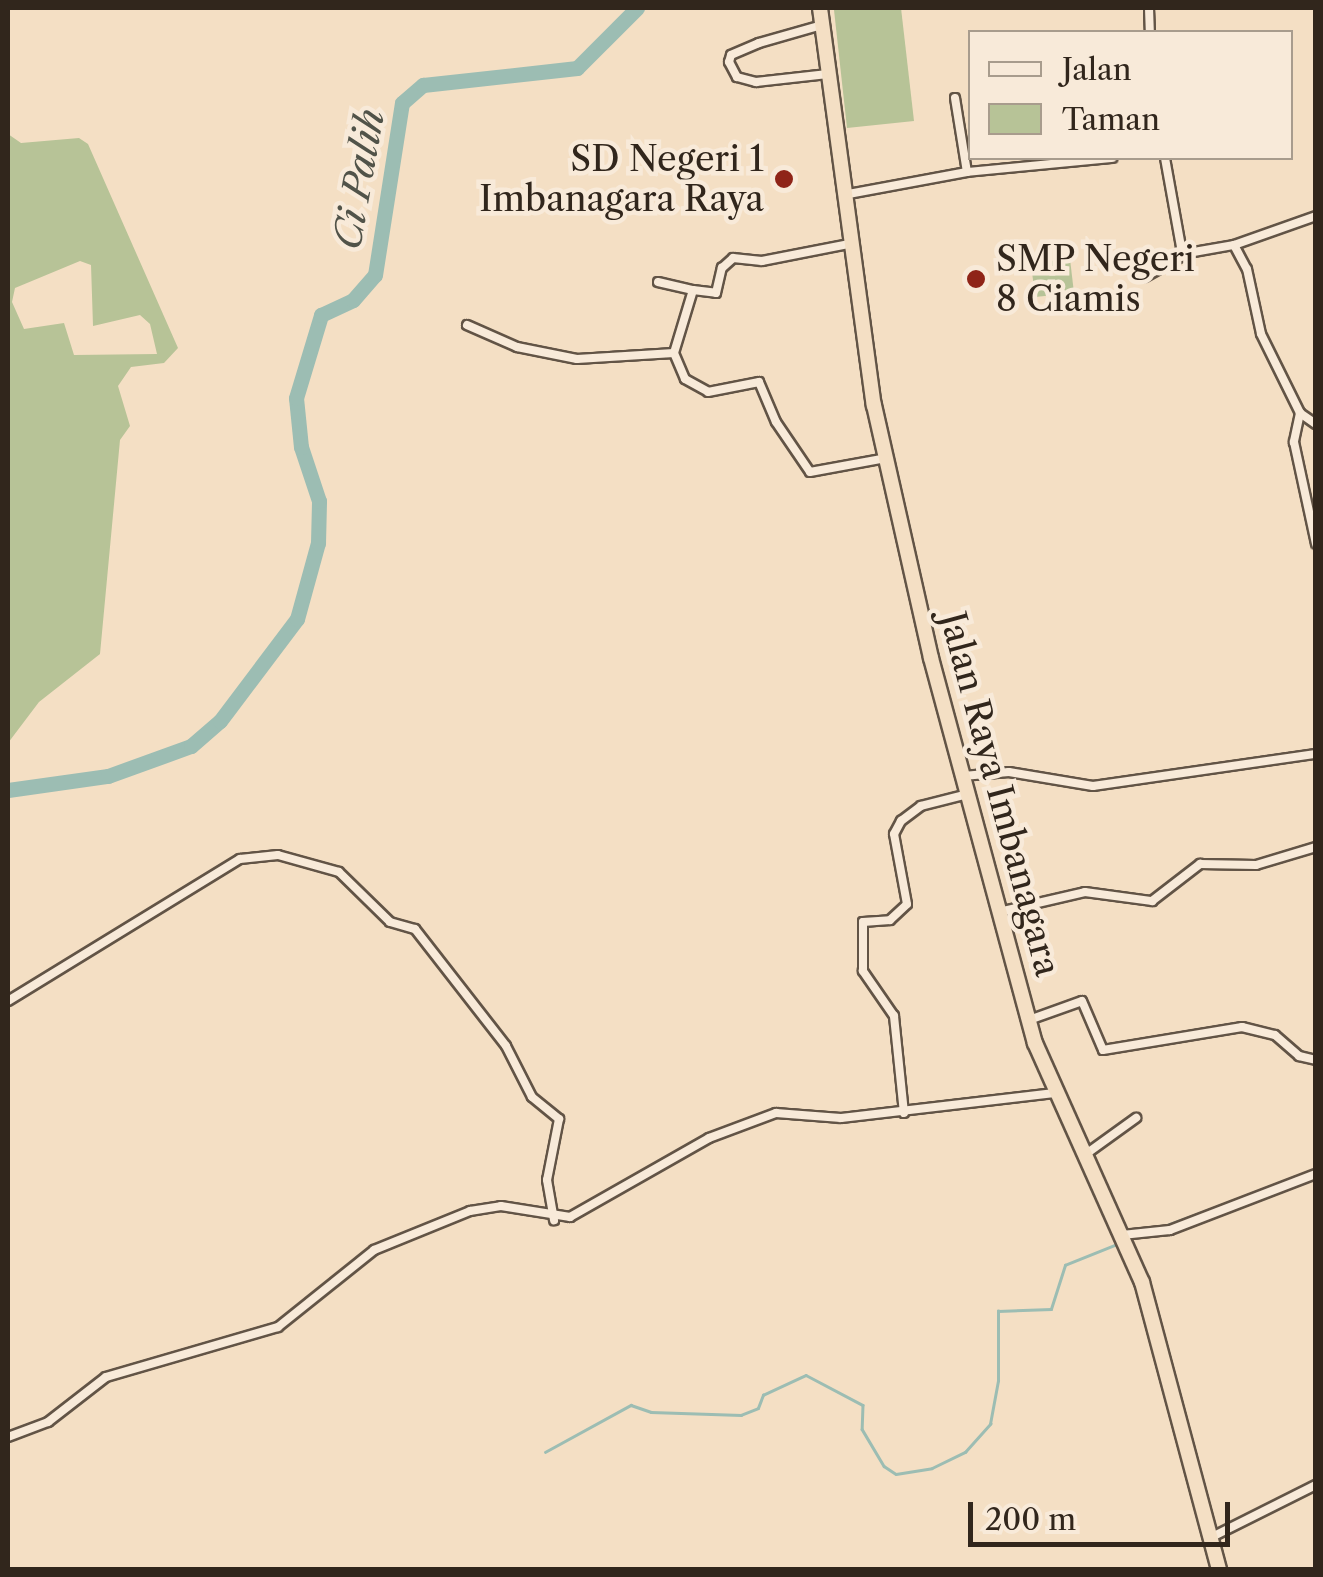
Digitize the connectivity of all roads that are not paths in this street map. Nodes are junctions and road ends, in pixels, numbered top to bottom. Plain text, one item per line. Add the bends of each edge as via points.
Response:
1 (820, 8) edge
2 (822, 25) junction
3 (828, 74) junction
4 (955, 98) dead end
5 (1091, 160) edge
6 (1165, 160) edge
7 (967, 172) junction
8 (843, 194) junction
9 (1316, 216) edge
10 (849, 244) junction
11 (1234, 245) junction
12 (1188, 253) junction
13 (1145, 278) dead end
14 (658, 282) dead end
15 (693, 290) junction
16 (467, 325) dead end
17 (674, 352) junction
18 (1300, 413) junction
19 (1316, 424) edge
20 (886, 458) junction
21 (1316, 544) edge
22 (1316, 754) edge
23 (963, 776) junction
24 (968, 794) junction
25 (1316, 847) edge
26 (999, 912) junction
27 (8, 1001) edge
28 (1029, 1020) junction
29 (1316, 1060) edge
30 (1053, 1092) junction
31 (904, 1113) junction
32 (1136, 1118) dead end
33 (1082, 1157) junction
34 (1316, 1174) edge
35 (554, 1220) junction
36 (1123, 1240) junction
37 (8, 1437) edge
38 (1316, 1485) edge
39 (1210, 1538) junction
40 (1219, 1570) edge

1 - 2 highway, Jalan Raya Imbanagara
2 - 3 highway, Jalan Raya Imbanagara
2 - 3 street via 731,54 729,62 737,76 756,82
3 - 8 highway, Jalan Raya Imbanagara
4 - 7 street
5 - 7 street
6 - 12 street via 1175,230
7 - 8 street
8 - 10 highway, Jalan Raya Imbanagara
9 - 11 street
10 - 15 street via 762,261 733,258 722,268 716,292
10 - 20 highway, Jalan Raya Imbanagara
11 - 12 street
11 - 18 street via 1247,269 1261,334
12 - 13 street
14 - 15 street
15 - 17 street
16 - 17 street via 517,347 578,358
17 - 20 street via 680,374 698,389 759,382 810,472
18 - 19 street
18 - 21 street via 1294,442
20 - 23 highway, Jalan Raya Imbanagara
22 - 23 street via 1126,784 1009,772
23 - 24 highway, Jalan Raya Imbanagara
24 - 26 highway, Jalan Raya Imbanagara
24 - 31 street via 920,806 896,826 908,904 898,916 863,926 863,971 894,1016
25 - 26 street via 1256,865 1200,864 1152,901 1084,892
26 - 28 highway, Jalan Raya Imbanagara
27 - 35 street via 240,859 278,855 338,872 390,922 415,929 506,1046 532,1098 560,1118 547,1180
28 - 29 street via 1082,1001 1103,1050 1242,1027 1275,1035 1299,1056
28 - 30 highway, Jalan Raya Imbanagara
30 - 31 street
30 - 33 highway, Jalan Raya Imbanagara
31 - 35 street via 760,1117 710,1138 603,1202
32 - 33 street
33 - 36 highway, Jalan Raya Imbanagara
34 - 36 street
35 - 37 street via 484,1207 384,1245 278,1327 106,1378 48,1422
36 - 39 highway, Jalan Raya Imbanagara via 1157,1329
38 - 39 street
39 - 40 highway, Jalan Raya Imbanagara

